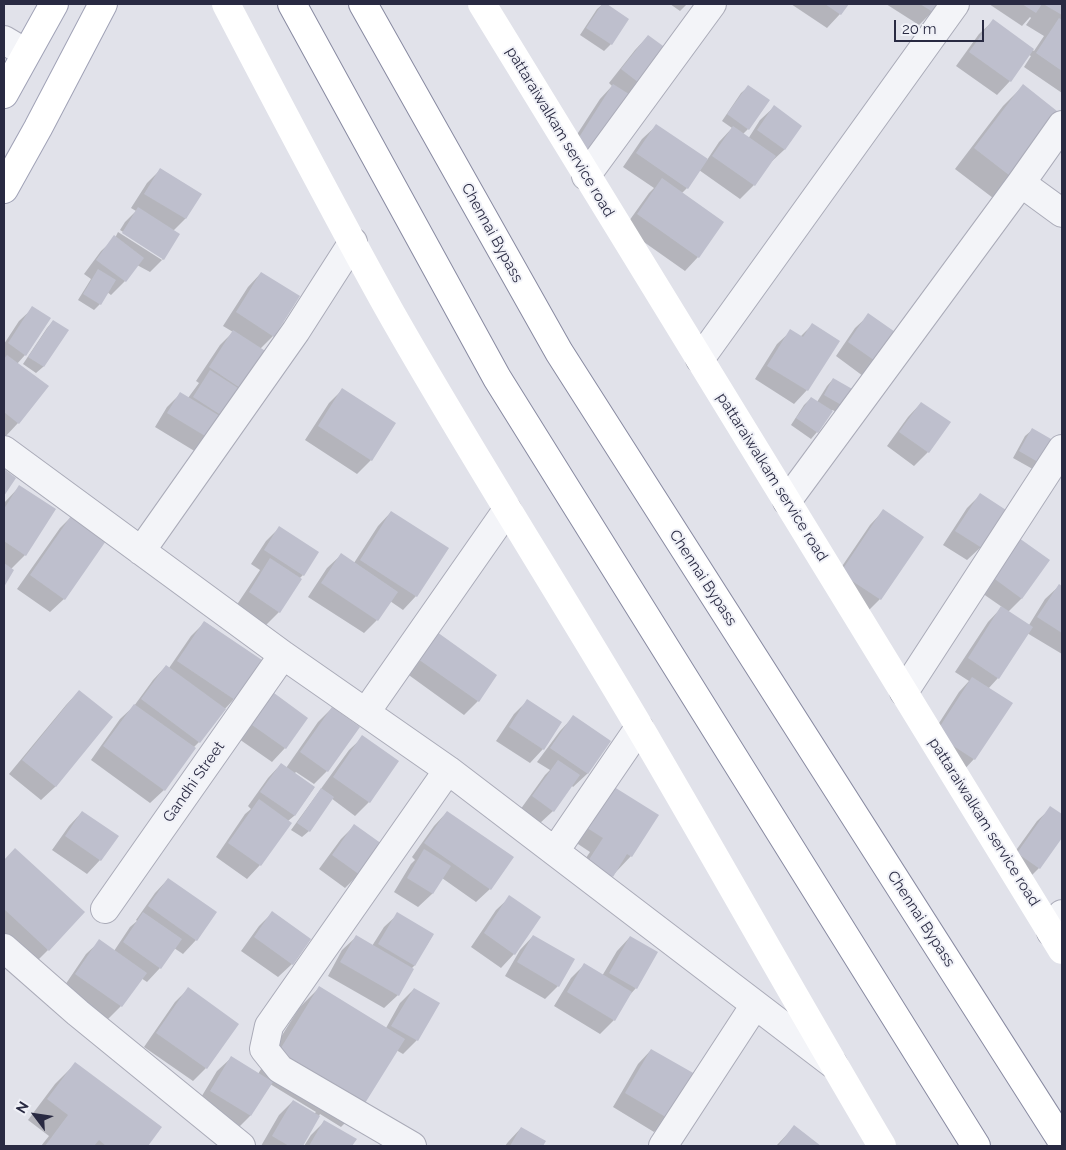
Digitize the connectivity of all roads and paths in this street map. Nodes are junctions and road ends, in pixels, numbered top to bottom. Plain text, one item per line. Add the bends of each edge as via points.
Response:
1 (54, 4) edge
2 (104, 4) edge
3 (226, 4) edge
4 (292, 4) edge
5 (364, 4) edge
6 (482, 4) edge
7 (712, 4) edge
8 (955, 4) edge
9 (15, 47) edge
10 (4, 94) edge
11 (1062, 124) edge
12 (586, 176) junction
13 (1021, 183) junction
14 (4, 189) edge
15 (1062, 213) edge
16 (353, 242) junction
17 (700, 359) junction
18 (4, 450) edge
19 (1062, 450) edge
20 (787, 501) junction
21 (507, 510) junction
22 (141, 551) junction
23 (283, 655) junction
24 (904, 692) junction
25 (366, 712) junction
26 (639, 728) junction
27 (448, 770) junction
28 (555, 851) junction
29 (105, 909) dead end
30 (1058, 932) edge
31 (4, 948) edge
32 (755, 1005) junction
33 (833, 1064) junction
34 (1062, 1141) edge
35 (241, 1146) edge
36 (412, 1146) edge
37 (663, 1146) edge
38 (882, 1146) edge
39 (976, 1146) edge

1 - 9 main road
2 - 14 main road
3 - 16 main road
4 - 39 main road via 496,378
5 - 34 main road, Chennai Bypass via 559,352
6 - 12 main road, pattaraiwalkam service road
7 - 12 street
8 - 17 street
9 - 10 main road
11 - 13 street
12 - 17 main road, pattaraiwalkam service road
13 - 15 street
13 - 20 street
16 - 21 main road
16 - 22 street via 296,331
17 - 20 main road, pattaraiwalkam service road
18 - 22 street
19 - 24 street
20 - 24 main road, pattaraiwalkam service road
21 - 25 street
21 - 26 main road
22 - 23 street
23 - 25 street
23 - 29 street, Gandhi Street
24 - 30 main road, pattaraiwalkam service road
25 - 27 street
26 - 28 street
26 - 33 main road
27 - 28 street
27 - 36 street via 269,1026 264,1048 280,1069
28 - 32 street
31 - 35 street
32 - 33 street
32 - 37 street
33 - 38 main road

